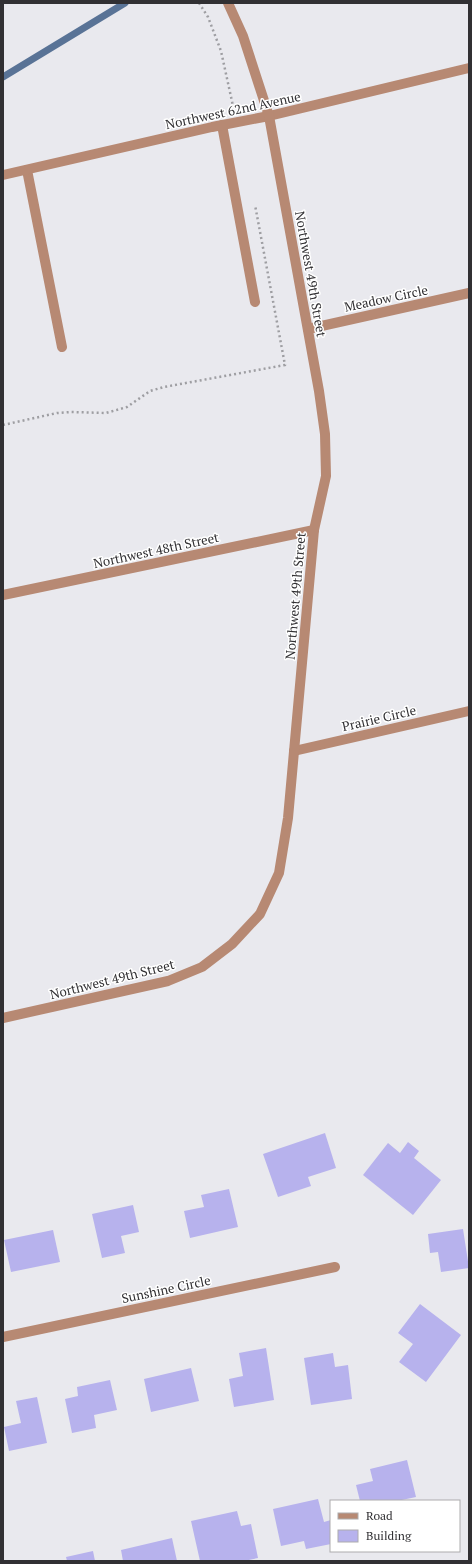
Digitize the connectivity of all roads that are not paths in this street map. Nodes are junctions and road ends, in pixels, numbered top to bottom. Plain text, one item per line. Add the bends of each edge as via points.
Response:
1 (228, 3) edge
2 (469, 68) edge
3 (269, 116) junction
4 (222, 125) junction
5 (27, 170) junction
6 (3, 176) edge
7 (469, 293) edge
8 (255, 302) dead end
9 (308, 328) junction
10 (62, 347) dead end
11 (314, 530) junction
12 (3, 595) edge
13 (469, 711) edge
14 (294, 751) junction
15 (3, 1018) edge
16 (335, 1267) dead end
17 (3, 1337) edge

1 - 3 street, Northwest 49th Street via 243,36
2 - 3 street, Northwest 62nd Avenue
3 - 4 street, Northwest 62nd Avenue
3 - 9 street, Northwest 49th Street
4 - 5 street, Northwest 62nd Avenue
4 - 8 street
5 - 6 street, Northwest 62nd Avenue
5 - 10 street
7 - 9 street, Meadow Circle
9 - 11 street, Northwest 49th Street via 325,434 326,476
11 - 12 street, Northwest 48th Street
11 - 14 street, Northwest 49th Street
13 - 14 street, Prairie Circle
14 - 15 street, Northwest 49th Street via 288,818 279,873 260,914 232,944 202,967 168,981
16 - 17 street, Sunshine Circle

